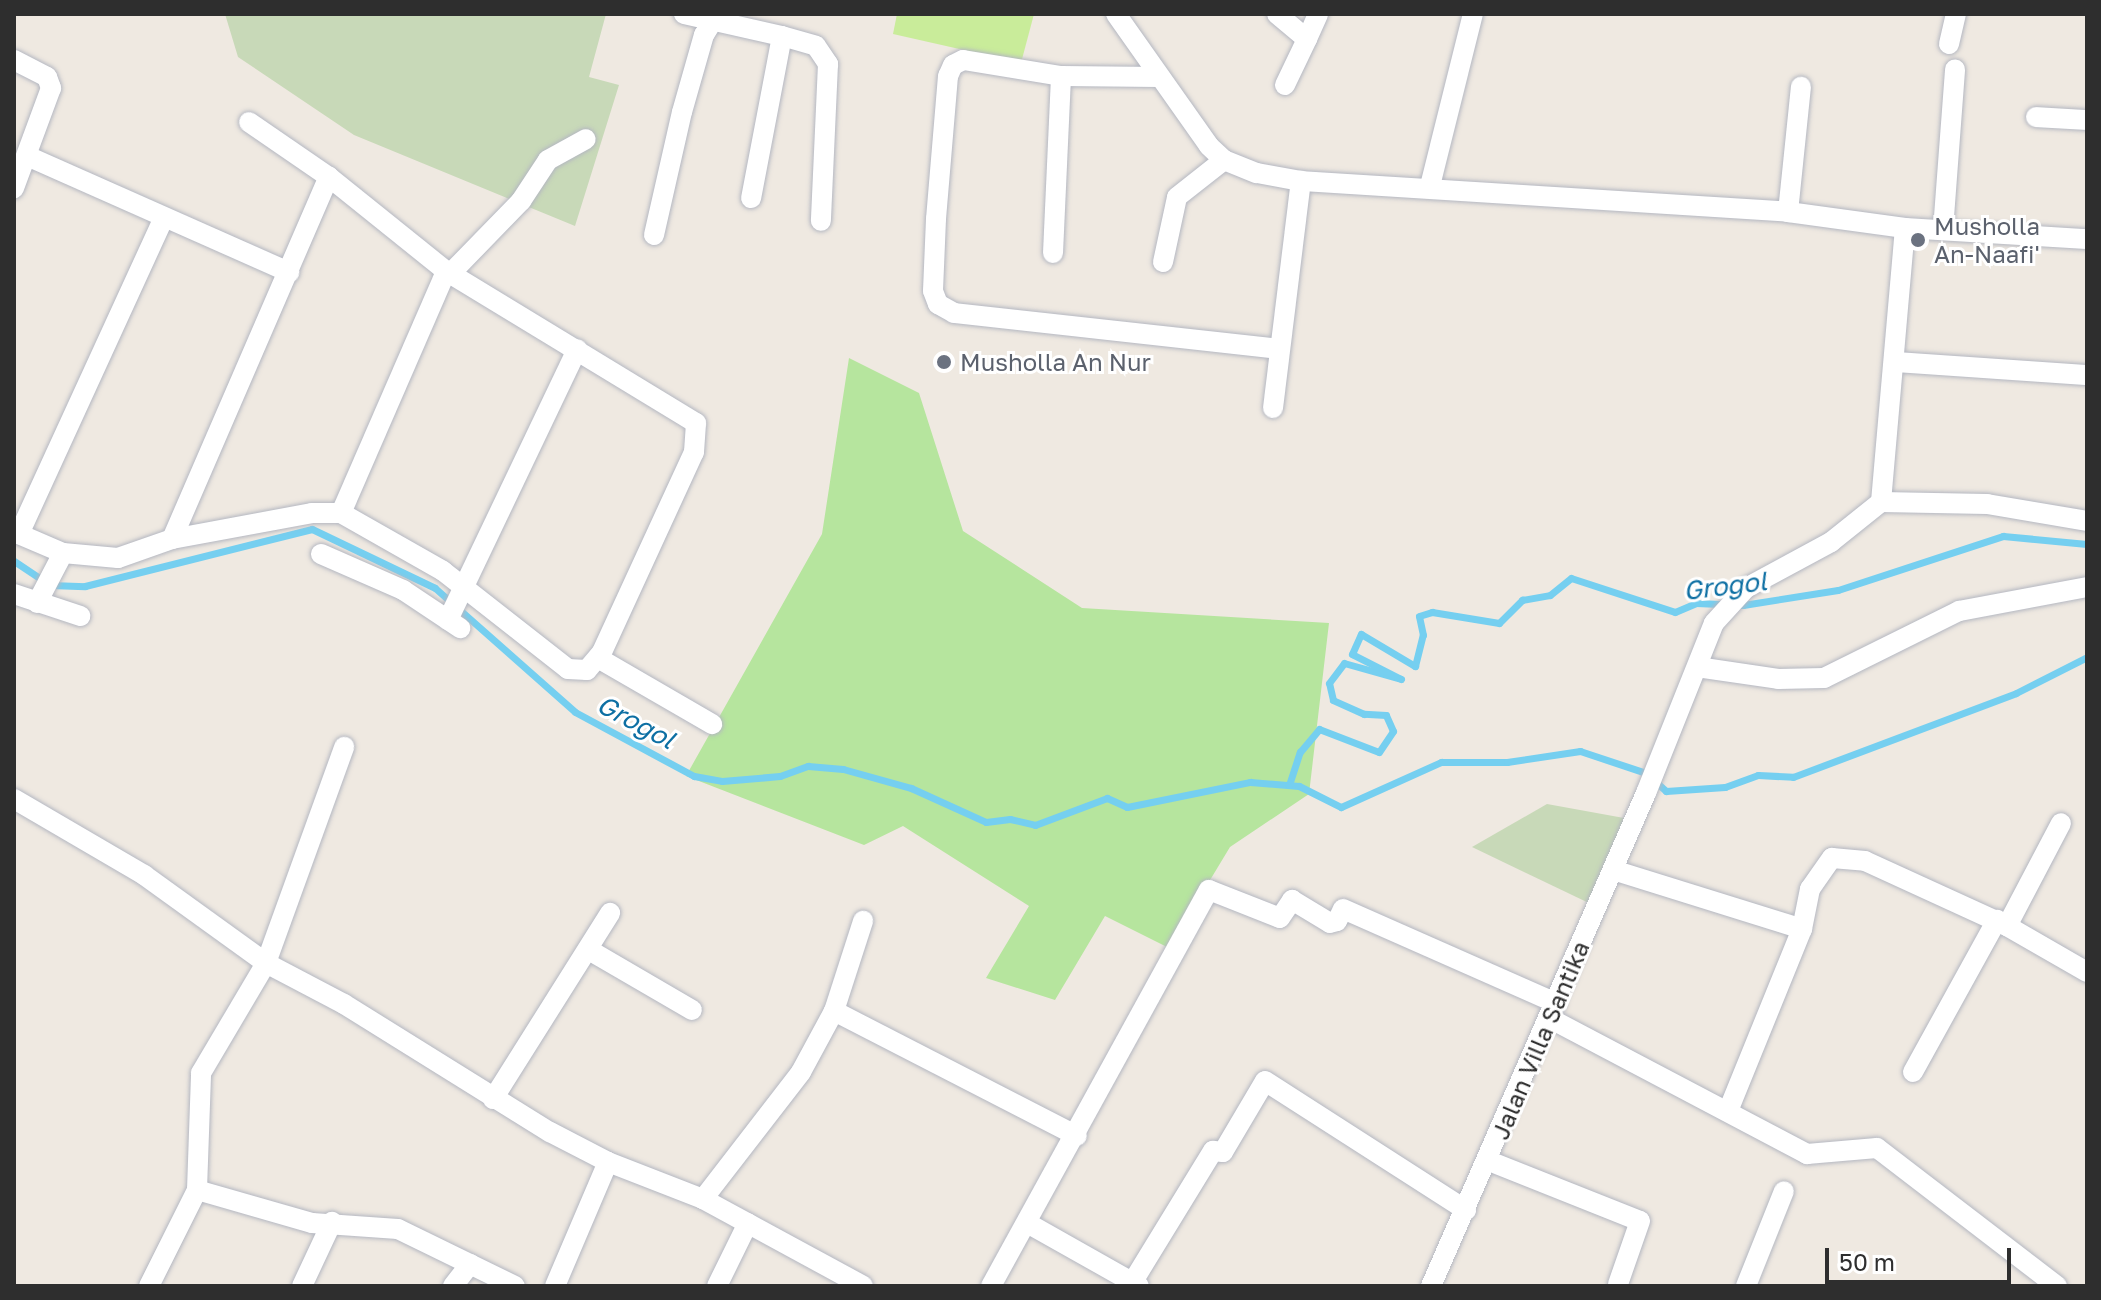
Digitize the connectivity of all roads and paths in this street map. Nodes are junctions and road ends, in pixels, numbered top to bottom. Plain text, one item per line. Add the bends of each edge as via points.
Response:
1 (684, 14) edge
2 (1116, 14) edge
3 (1277, 14) edge
4 (1318, 14) edge
5 (1473, 14) edge
6 (1956, 14) edge
7 (716, 16) edge
8 (782, 36) junction
9 (1307, 39) junction
10 (1949, 44) dead end
11 (14, 60) edge
12 (1955, 69) dead end
13 (1061, 76) junction
14 (1159, 77) junction
15 (1285, 85) dead end
16 (1801, 87) dead end
17 (2036, 117) dead end
18 (2087, 120) edge
19 (249, 122) dead end
20 (586, 139) dead end
21 (27, 156) junction
22 (1224, 160) junction
23 (329, 177) junction
24 (1301, 181) junction
25 (1430, 186) junction
26 (14, 188) edge
27 (751, 198) dead end
28 (1788, 212) junction
29 (163, 220) junction
30 (821, 221) dead end
31 (1905, 228) junction
32 (1943, 230) junction
33 (654, 235) dead end
34 (2087, 239) edge
35 (1053, 253) dead end
36 (1163, 262) dead end
37 (289, 272) junction
38 (448, 273) junction
39 (577, 349) junction
40 (1279, 349) junction
41 (1895, 362) junction
42 (2087, 375) edge
43 (1273, 408) dead end
44 (1881, 502) junction
45 (341, 513) junction
46 (2087, 521) edge
47 (16, 533) edge
48 (172, 539) junction
49 (63, 553) junction
50 (321, 554) dead end
51 (465, 587) junction
52 (2087, 587) edge
53 (14, 594) edge
54 (37, 603) junction
55 (80, 616) dead end
56 (598, 658) junction
57 (1697, 667) junction
58 (712, 724) dead end
59 (344, 747) dead end
60 (14, 799) edge
61 (2061, 823) dead end
62 (1613, 870) junction
63 (610, 913) dead end
64 (863, 921) dead end
65 (2002, 923) junction
66 (1802, 929) junction
67 (589, 950) junction
68 (266, 963) junction
69 (2087, 972) edge
70 (692, 1010) dead end
71 (1552, 1010) junction
72 (834, 1011) junction
73 (1913, 1072) dead end
74 (493, 1099) junction
75 (1728, 1111) junction
76 (1077, 1136) junction
77 (1489, 1161) junction
78 (608, 1162) junction
79 (197, 1190) junction
80 (1784, 1191) dead end
81 (703, 1199) junction
82 (1466, 1210) junction
83 (332, 1222) junction
84 (748, 1223) junction
85 (1029, 1224) junction
86 (470, 1264) junction
87 (1136, 1284) edge
88 (1618, 1284) edge
89 (149, 1286) edge
90 (302, 1286) edge
91 (453, 1286) edge
92 (515, 1286) edge
93 (555, 1286) edge
94 (717, 1286) edge
95 (863, 1286) edge
96 (991, 1286) edge
97 (1431, 1286) edge
98 (1746, 1286) edge
99 (2057, 1286) edge

1 - 7 street
2 - 14 street
3 - 9 street
4 - 9 street
5 - 25 street
6 - 10 street
7 - 8 street
7 - 33 street via 704,35 685,99
8 - 27 street
8 - 30 street via 816,46 828,64
9 - 15 street
11 - 21 street via 51,83
12 - 32 street
13 - 14 street
13 - 35 street
13 - 40 street via 963,60 950,70 936,219 933,291 938,304 954,313
14 - 22 street via 1196,131
16 - 28 street
17 - 18 street
19 - 23 street
20 - 38 street via 548,160 521,201
21 - 26 street
21 - 29 street
22 - 24 street
22 - 36 street via 1177,197
23 - 37 street
23 - 38 street
24 - 25 street
24 - 40 street
25 - 28 street
28 - 31 street
29 - 37 street
29 - 47 street
31 - 32 street
31 - 41 street
32 - 34 street
37 - 48 street
38 - 39 street
38 - 45 street
39 - 51 street
39 - 56 street via 690,418 697,430 694,452
40 - 43 street
41 - 42 street
41 - 44 street
44 - 46 street via 1987,504
44 - 57 street, Jalan Villa Santika via 1831,542 1746,588 1714,623
45 - 48 street via 312,513
45 - 51 street
47 - 49 street
48 - 49 street via 118,558
49 - 54 street
50 - 51 street via 403,590 454,624
51 - 56 street via 568,669 582,671
52 - 57 street via 1959,611 1824,678 1778,679
53 - 54 street
54 - 55 street
56 - 58 street
57 - 62 street, Jalan Villa Santika
59 - 68 street
60 - 68 street via 144,875
61 - 65 street
62 - 66 street
62 - 71 street, Jalan Villa Santika
63 - 67 street
64 - 72 street
65 - 66 street via 1865,861 1832,858 1810,889
65 - 69 street
65 - 73 street
66 - 75 street
67 - 70 street
67 - 74 street
68 - 74 street via 344,1004
68 - 79 street via 201,1073
71 - 75 street
71 - 76 street via 1343,909 1330,923 1292,900 1280,918 1209,890
71 - 77 street, Jalan Villa Santika
72 - 76 street
72 - 81 street via 801,1072
74 - 78 street
75 - 99 street via 1807,1154 1877,1148
76 - 85 street
77 - 82 street, Jalan Villa Santika
77 - 88 street via 1640,1221
78 - 81 street
78 - 93 street
79 - 83 street via 312,1223
79 - 89 street
80 - 98 street
81 - 84 street
82 - 87 street via 1265,1081 1223,1152 1213,1151
82 - 97 street, Jalan Villa Santika
83 - 86 street via 398,1229
83 - 90 street
84 - 94 street
84 - 95 street
85 - 87 street
85 - 96 street
86 - 91 street
86 - 92 street

